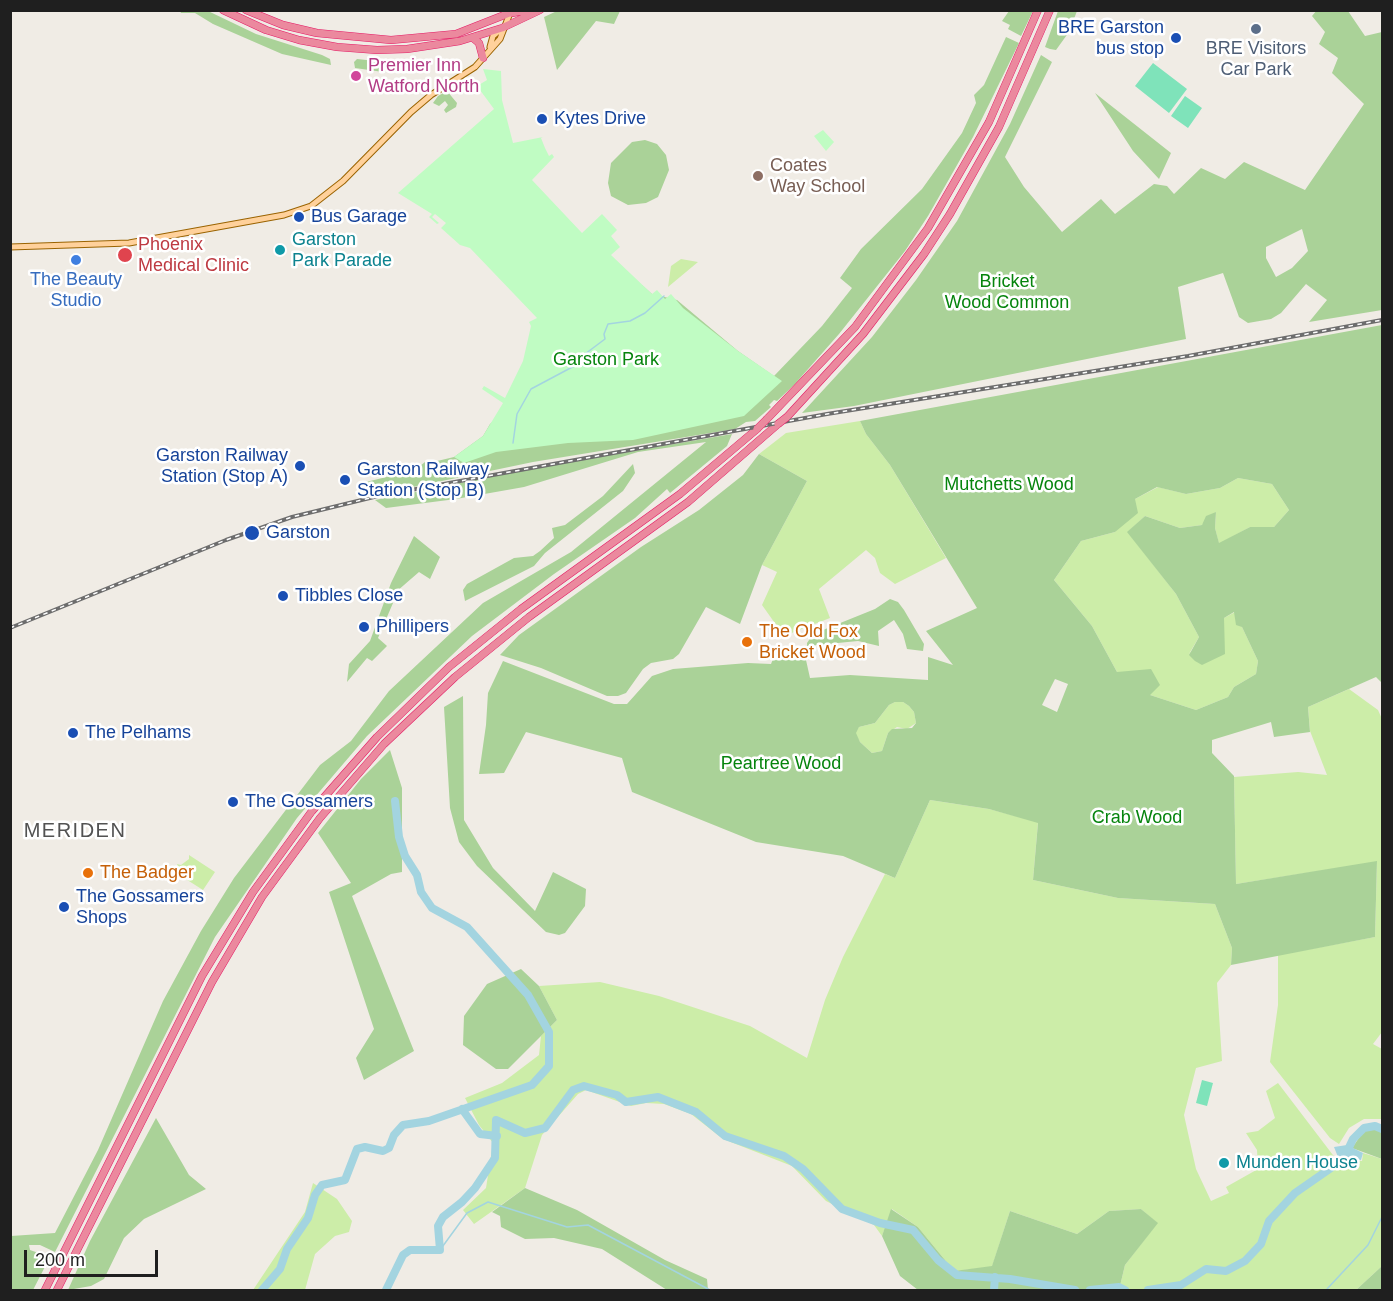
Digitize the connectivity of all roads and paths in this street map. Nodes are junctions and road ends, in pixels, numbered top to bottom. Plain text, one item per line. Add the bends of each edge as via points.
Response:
1 (223, 10) edge
2 (246, 10) edge
3 (528, 10) edge
4 (540, 10) edge
5 (1038, 10) edge
6 (1050, 10) edge
7 (513, 12) edge
8 (475, 28) junction
9 (502, 28) junction
10 (473, 38) junction
11 (483, 58) junction
12 (10, 247) edge
13 (45, 1290) edge
14 (57, 1290) edge

1 - 10 highway via 280,35 337,47 407,49
2 - 8 highway via 295,28 355,39 433,38
3 - 7 highway
4 - 9 highway
5 - 13 highway, bridge via 989,122 928,228 849,333 757,429 680,494 521,609 449,667 377,737 312,811 253,892 202,976
6 - 14 highway, bridge via 1004,117 950,213 863,334 787,417 688,502 529,617 455,677 384,744 325,812 262,897 212,981
7 - 8 highway
7 - 9 main road
8 - 9 highway
9 - 10 highway
9 - 11 main road via 498,41
10 - 11 highway via 479,43
11 - 12 main road via 471,71 411,112 343,181 311,206 284,215 129,243

